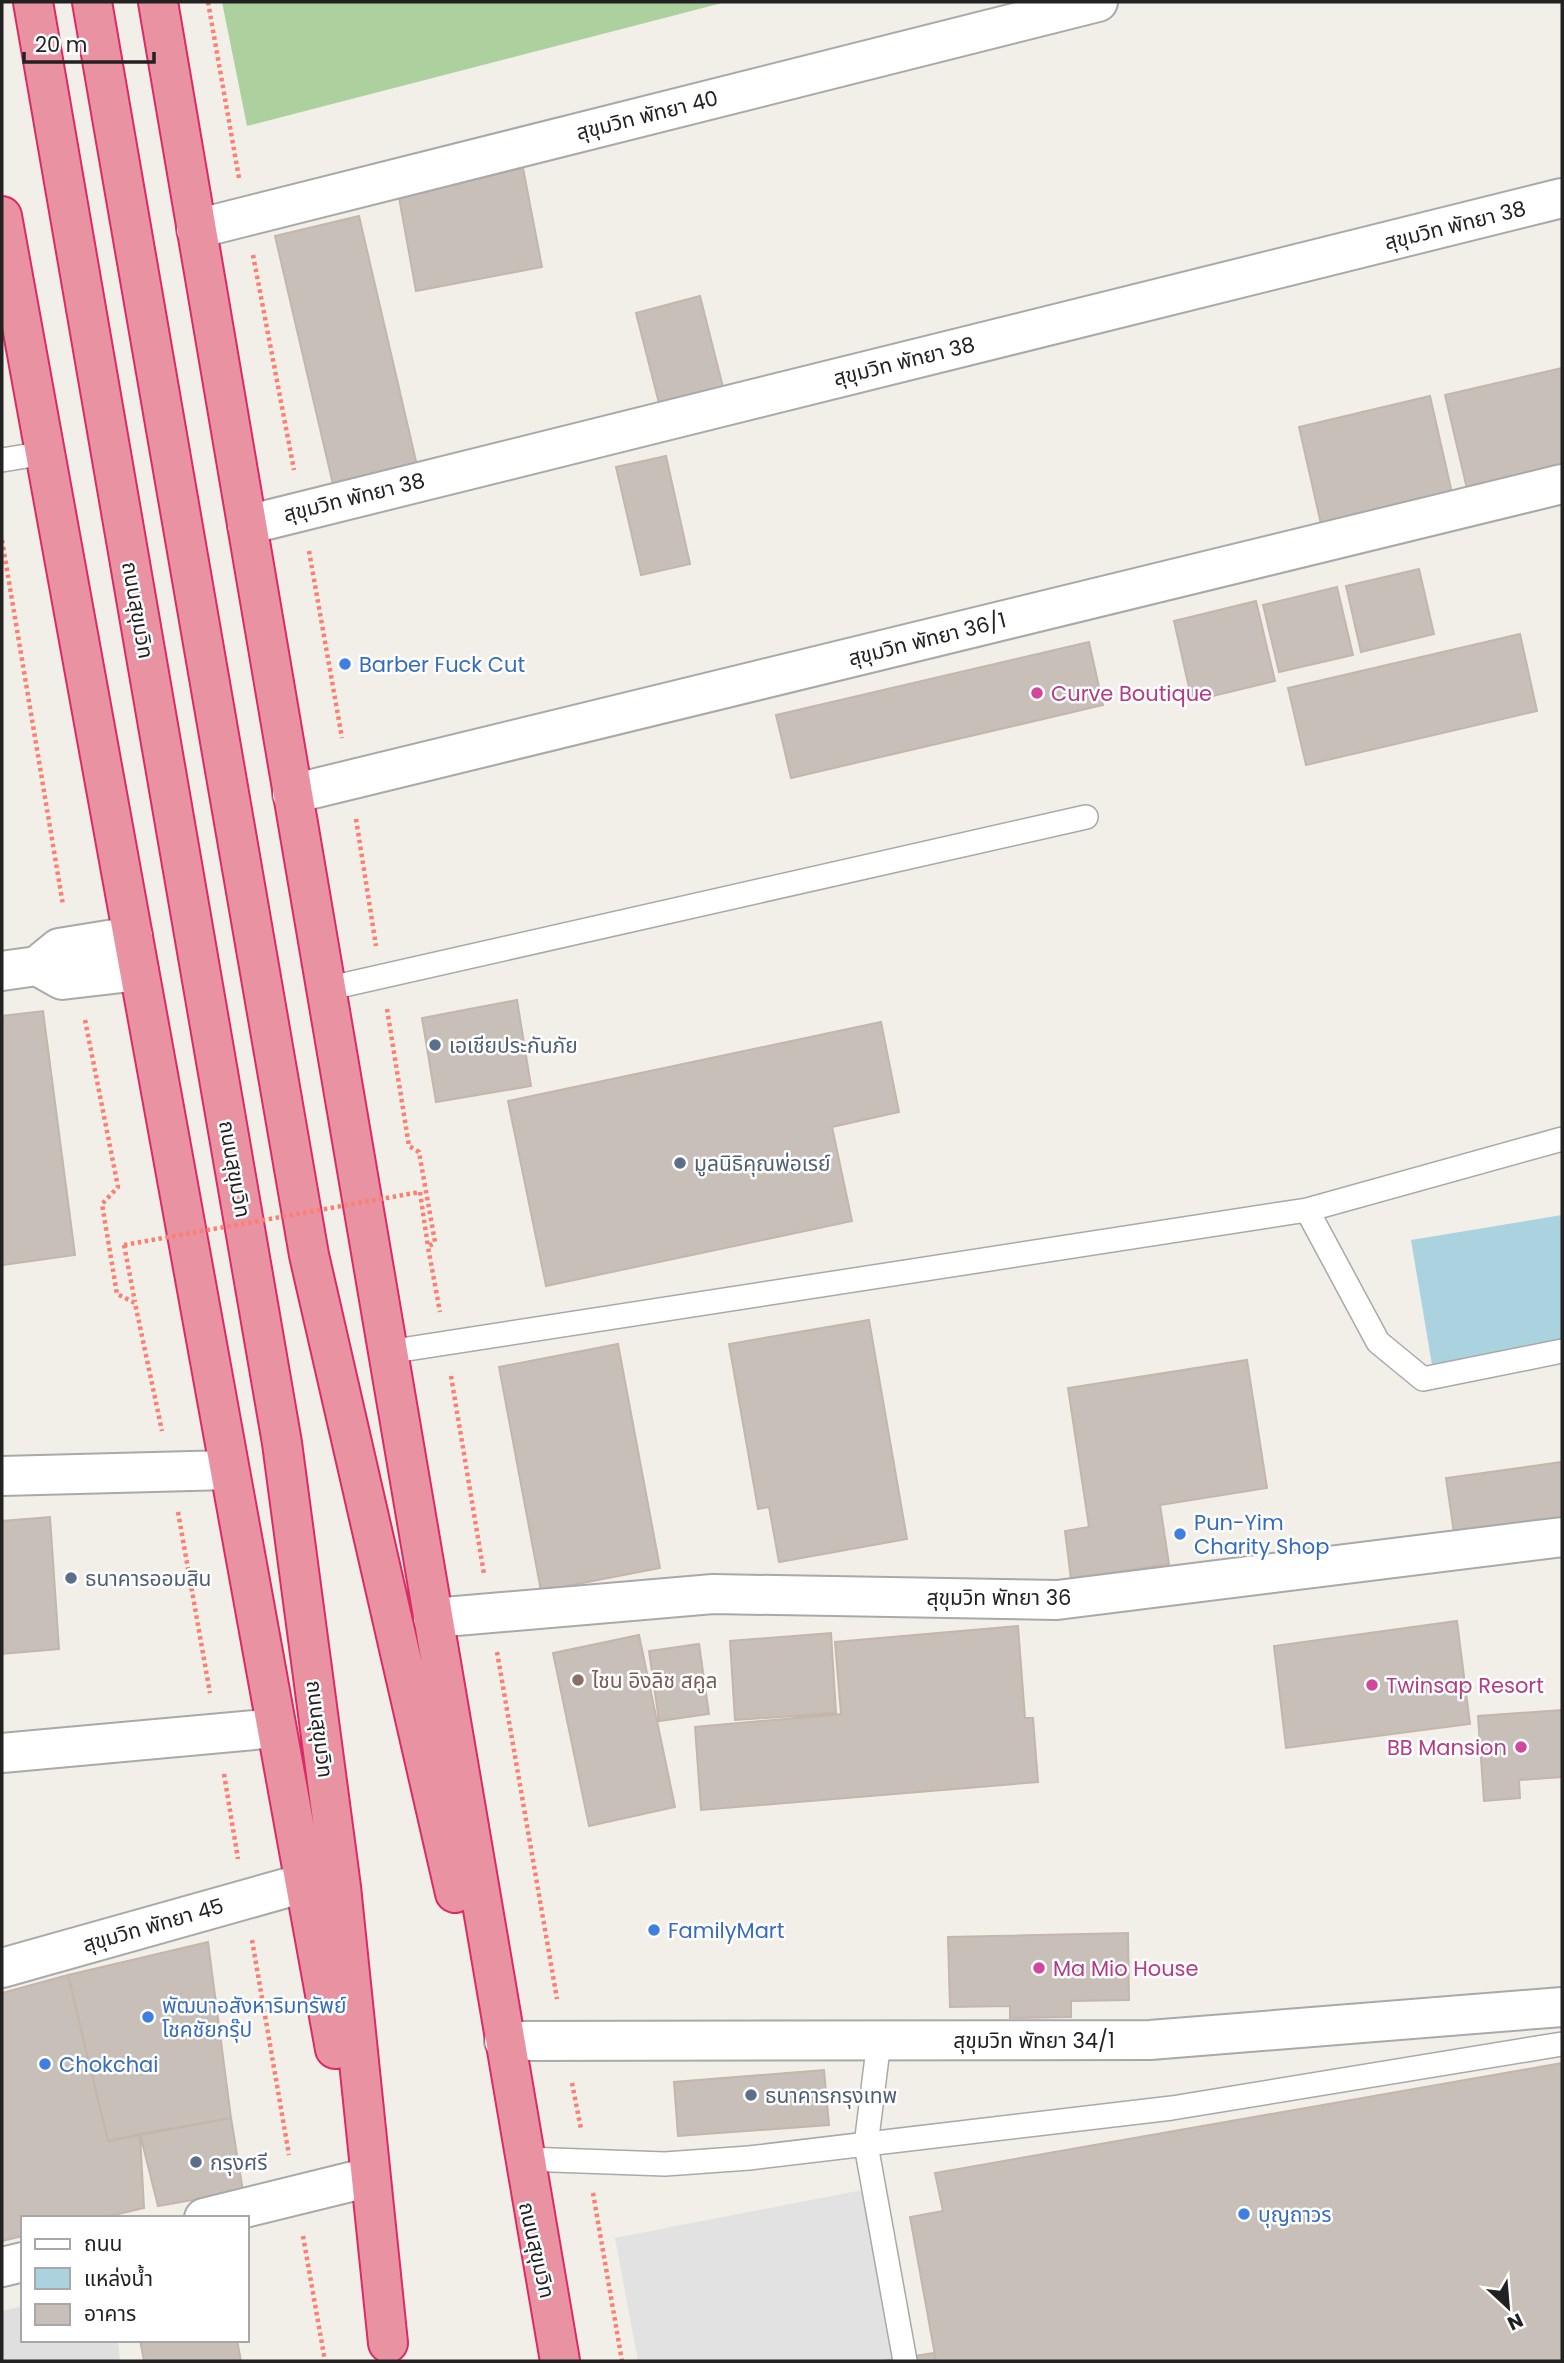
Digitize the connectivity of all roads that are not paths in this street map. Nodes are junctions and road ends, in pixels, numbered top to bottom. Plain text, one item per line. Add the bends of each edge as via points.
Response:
1 (33, 2) edge
2 (92, 2) edge
3 (158, 2) edge
4 (1098, 2) edge
5 (1562, 198) edge
6 (2, 216) edge
7 (196, 229) junction
8 (45, 453) junction
9 (2, 460) edge
10 (1562, 484) edge
11 (247, 525) junction
12 (292, 794) junction
13 (1086, 817) dead end
14 (136, 953) junction
15 (20, 968) edge
16 (326, 989) junction
17 (1562, 1139) edge
18 (1307, 1210) junction
19 (1562, 1351) edge
20 (388, 1352) junction
21 (229, 1470) junction
22 (2, 1476) edge
23 (1562, 1537) edge
24 (433, 1618) junction
25 (276, 1728) junction
26 (2, 1753) edge
27 (304, 1883) junction
28 (2, 1968) edge
29 (1562, 2007) edge
30 (505, 2040) junction
31 (879, 2040) junction
32 (1562, 2044) edge
33 (866, 2145) junction
34 (525, 2159) junction
35 (358, 2180) junction
36 (212, 2216) edge
37 (21, 2262) edge
38 (2, 2267) edge
39 (551, 2314) junction
40 (389, 2352) edge
41 (560, 2361) edge
42 (905, 2361) edge

1 - 40 highway, ถนนสุขุมวิท via 282,1443 341,1888
2 - 39 highway, ถนนสุขุมวิท via 309,1255
3 - 7 highway, ถนนสุขุมวิท
4 - 7 street, สุขุมวิท พัทยา 40
5 - 11 street, สุขุมวิท พัทยา 38
6 - 8 highway, ถนนสุขุมวิท
7 - 11 highway, ถนนสุขุมวิท
8 - 9 lane
8 - 14 highway, ถนนสุขุมวิท
10 - 12 street, สุขุมวิท พัทยา 36/1
11 - 12 highway, ถนนสุขุมวิท
12 - 16 highway, ถนนสุขุมวิท
13 - 16 lane
14 - 15 street via 62,980
14 - 21 highway, ถนนสุขุมวิท
16 - 20 highway, ถนนสุขุมวิท
17 - 18 lane
18 - 19 lane via 1378,1342 1423,1379
18 - 20 lane
20 - 24 highway, ถนนสุขุมวิท
21 - 22 street
21 - 25 highway, ถนนสุขุมวิท
23 - 24 street, สุขุมวิท พัทยา 36 via 1058,1600 713,1594
24 - 30 highway, ถนนสุขุมวิท
25 - 26 street
25 - 27 highway, ถนนสุขุมวิท
27 - 28 street, สุขุมวิท พัทยา 45
27 - 35 highway, ถนนสุขุมวิท
29 - 31 street, สุขุมวิท พัทยา 34/1 via 1150,2040
30 - 31 street, สุขุมวิท พัทยา 34/1
30 - 34 highway, ถนนสุขุมวิท
31 - 33 lane
32 - 33 lane via 1172,2108
33 - 34 lane via 665,2164
33 - 42 lane
34 - 39 highway, ถนนสุขุมวิท
35 - 36 street
35 - 40 highway, ถนนสุขุมวิท
37 - 38 street
39 - 41 highway, ถนนสุขุมวิท

